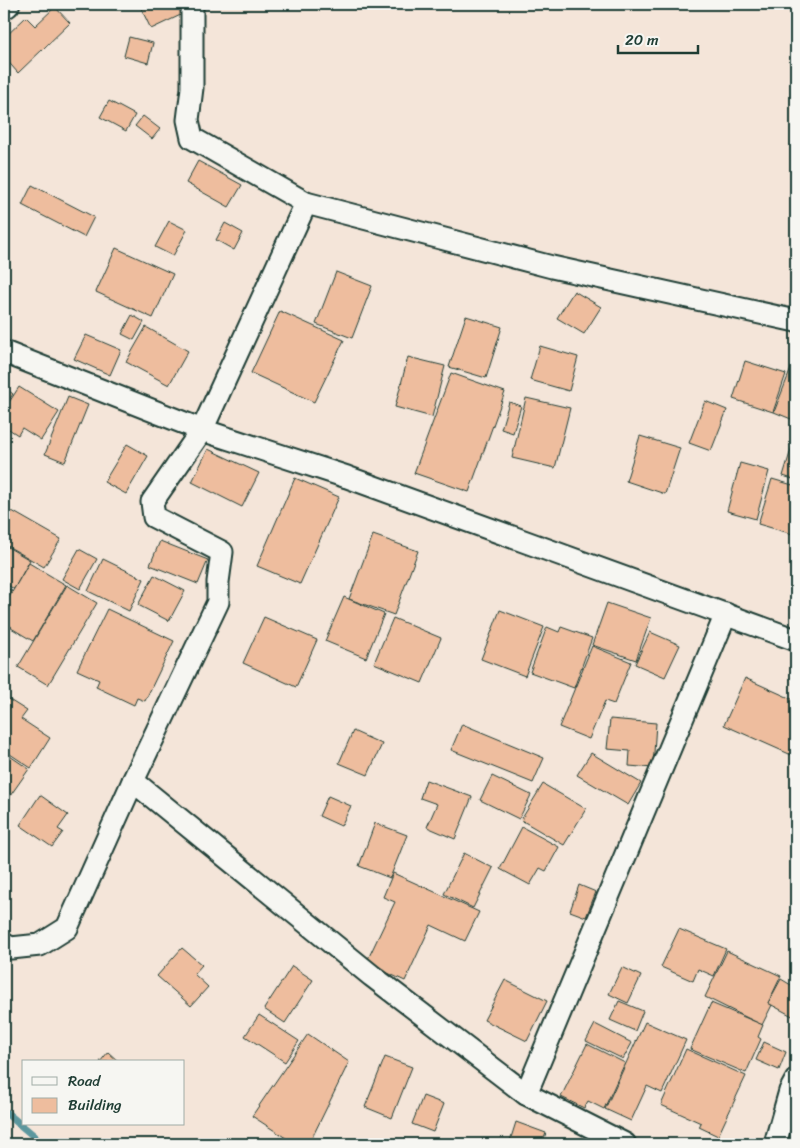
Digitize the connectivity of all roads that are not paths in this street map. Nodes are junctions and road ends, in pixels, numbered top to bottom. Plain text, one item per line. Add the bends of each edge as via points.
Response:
1 (192, 4) edge
2 (306, 203) junction
3 (796, 321) edge
4 (4, 352) edge
5 (202, 430) junction
6 (726, 614) junction
7 (796, 640) edge
8 (133, 781) junction
9 (4, 944) edge
10 (796, 1080) edge
11 (526, 1094) junction
12 (626, 1144) edge
13 (775, 1144) edge

1 - 2 street via 192,88 188,120 192,138
2 - 3 street via 552,267
2 - 5 street
4 - 5 street
5 - 6 street via 356,480
5 - 8 street via 152,502 154,517 222,552 218,602
6 - 7 street
6 - 11 street
8 - 9 street via 67,928 40,945 11,948
8 - 11 street via 372,976
10 - 13 street
11 - 12 street

